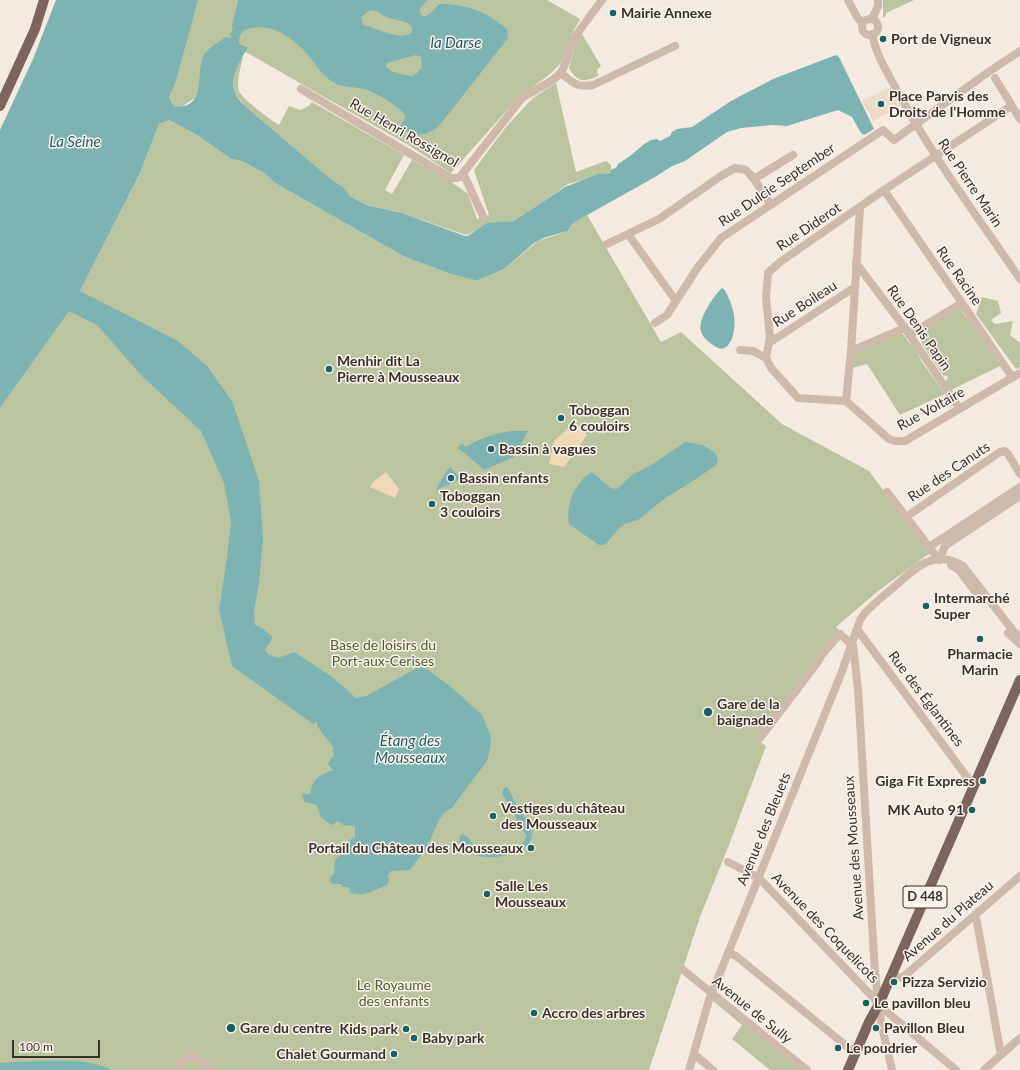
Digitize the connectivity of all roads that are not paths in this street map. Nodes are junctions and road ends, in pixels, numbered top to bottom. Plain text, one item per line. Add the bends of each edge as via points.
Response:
1 (38, 0) edge
2 (44, 0) edge
3 (602, 0) edge
4 (848, 0) edge
5 (878, 0) edge
6 (872, 19) junction
7 (862, 23) junction
8 (872, 34) junction
9 (28, 44) junction
10 (675, 46) dead end
11 (1020, 51) edge
12 (561, 73) junction
13 (995, 78) dead end
14 (301, 89) dead end
15 (0, 106) edge
16 (1011, 106) junction
17 (1020, 119) edge
18 (915, 124) junction
19 (793, 155) dead end
20 (937, 156) junction
21 (464, 173) junction
22 (754, 179) junction
23 (884, 190) junction
24 (771, 204) junction
25 (860, 208) junction
26 (483, 216) dead end
27 (628, 234) junction
28 (605, 245) dead end
29 (856, 263) junction
30 (1019, 276) edge
31 (855, 287) junction
32 (676, 301) junction
33 (962, 303) junction
34 (655, 323) dead end
35 (907, 331) junction
36 (768, 343) junction
37 (740, 350) dead end
38 (851, 351) junction
39 (766, 358) junction
40 (1020, 373) edge
41 (1012, 377) junction
42 (846, 401) junction
43 (960, 409) junction
44 (1020, 474) edge
45 (1020, 487) edge
46 (887, 492) dead end
47 (1020, 496) edge
48 (906, 517) junction
49 (929, 547) junction
50 (939, 560) junction
51 (857, 629) junction
52 (1020, 636) edge
53 (852, 644) junction
54 (1020, 644) edge
55 (1020, 680) edge
56 (760, 738) dead end
57 (972, 788) junction
58 (728, 862) dead end
59 (1020, 876) edge
60 (759, 878) junction
61 (974, 915) junction
62 (729, 953) junction
63 (682, 969) dead end
64 (891, 975) junction
65 (712, 994) junction
66 (879, 1004) junction
67 (1020, 1038) edge
68 (857, 1050) junction
69 (694, 1054) junction
70 (1001, 1055) junction
71 (212, 1069) edge
72 (179, 1070) edge
73 (689, 1070) edge
74 (713, 1070) edge
75 (807, 1070) edge
76 (848, 1070) edge
77 (892, 1070) edge
78 (956, 1070) edge
79 (984, 1070) edge

1 - 9 main road
2 - 9 main road
3 - 12 street via 572,44
4 - 7 street via 856,17
5 - 6 street
6 - 7 street
6 - 8 street via 878,27
7 - 8 street via 863,30 867,34
8 - 18 street, Rue Pierre Marin via 874,44
9 - 15 main road
10 - 12 street via 593,85 575,84
11 - 18 street
12 - 21 street, Rue Henri Rossignol via 522,98
13 - 16 street
14 - 21 street, Rue Henri Rossignol via 451,178 460,177
16 - 17 street
16 - 20 street, Rue Diderot
18 - 20 street, Rue Pierre Marin
18 - 24 street, Rue Dulcie September via 894,140 883,130
19 - 22 street
20 - 23 street, Rue Diderot
20 - 30 street, Rue Pierre Marin
21 - 26 street
22 - 24 street
22 - 27 street via 746,170 735,168 659,220
23 - 25 street, Rue Diderot
23 - 33 street, Rue Racine
24 - 32 street, Rue Dulcie September via 721,238
25 - 29 street
25 - 36 street, Rue Diderot via 780,262 768,273
27 - 28 street
27 - 32 street
29 - 31 street
29 - 35 street, Rue Denis Papin
31 - 36 street, Rue Boileau
31 - 38 street
32 - 34 street, Rue Dulcie September via 667,315
33 - 35 street
33 - 41 street, Rue Racine
35 - 38 street
35 - 43 street, Rue Denis Papin
36 - 39 street, Rue Diderot
37 - 39 street via 754,352
38 - 42 street
39 - 42 street via 771,368 798,398
40 - 41 street, Rue Voltaire
41 - 43 street, Rue Voltaire
42 - 43 street, Rue Voltaire via 889,439 895,441 905,441
44 - 48 street, Rue des Canuts via 1008,454 1000,452
45 - 49 street
46 - 48 street, Rue des Canuts
47 - 50 street via 945,546
48 - 49 street, Rue des Canuts
49 - 50 street, Rue des Canuts
50 - 51 street, Avenue des Bleuets via 927,561 917,567 865,613
50 - 52 street via 952,560 963,566 1014,632
50 - 54 street via 959,570
51 - 53 street, Avenue des Bleuets
51 - 57 street, Rue des Églantines
53 - 56 street via 840,634
53 - 60 street, Avenue des Bleuets
53 - 66 street, Avenue des Mousseaux via 858,689
55 - 57 main road, D 448
57 - 64 main road, D 448
58 - 60 street, Avenue des Coquelicots
59 - 61 street, Avenue du Plateau
60 - 62 street, Avenue des Bleuets
60 - 66 street, Avenue des Coquelicots
61 - 64 street, Avenue du Plateau via 902,978
61 - 70 street
62 - 65 street, Avenue des Bleuets
62 - 68 street via 850,1048
63 - 65 street, Avenue de Sully
64 - 66 main road, D 448
65 - 69 street, Avenue des Bleuets
65 - 75 street, Avenue de Sully
66 - 68 main road, D 448
66 - 77 street, Avenue des Mousseaux
66 - 78 street, Avenue des Coquelicots
67 - 70 street
68 - 76 main road, D 448
69 - 73 street, Avenue des Bleuets
69 - 74 street
70 - 79 street
71 - 72 street via 188,1055 182,1060

